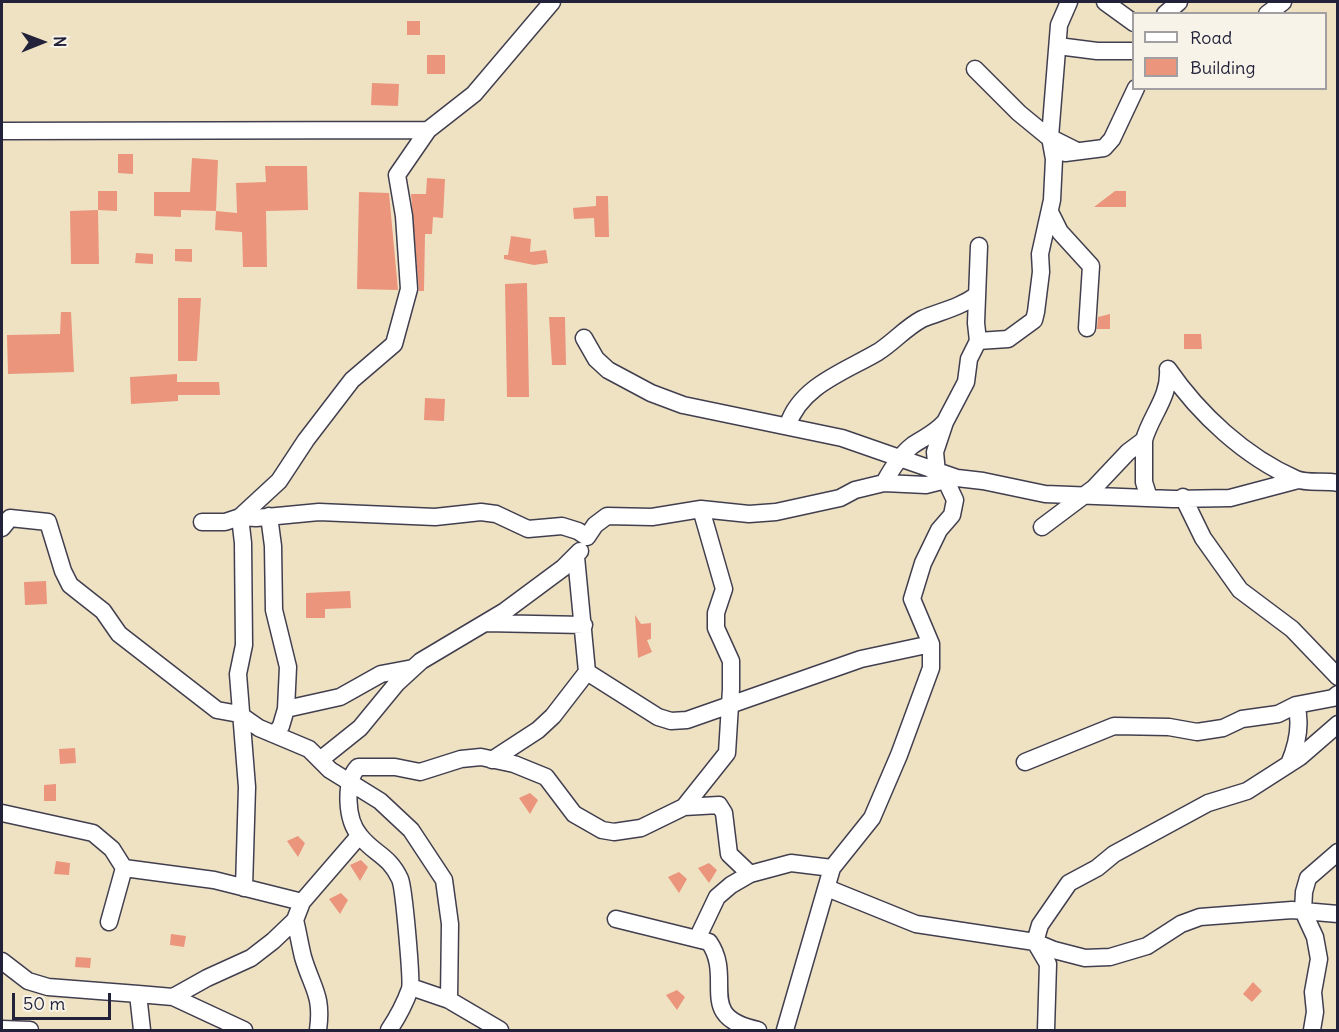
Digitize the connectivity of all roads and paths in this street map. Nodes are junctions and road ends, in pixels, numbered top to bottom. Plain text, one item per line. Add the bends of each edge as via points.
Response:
1 (552, 2) edge
2 (1069, 2) edge
3 (1105, 2) edge
4 (1179, 2) edge
5 (1283, 2) edge
6 (1167, 12) edge
7 (1270, 12) edge
8 (1132, 22) edge
9 (1058, 46) junction
10 (1132, 51) edge
11 (975, 69) dead end
12 (1135, 90) edge
13 (428, 130) junction
14 (2, 131) edge
15 (1050, 137) junction
16 (1077, 151) junction
17 (1054, 159) junction
18 (1050, 212) junction
19 (979, 246) dead end
20 (977, 295) junction
21 (1087, 328) dead end
22 (584, 338) dead end
23 (978, 341) junction
24 (945, 422) junction
25 (788, 426) junction
26 (1144, 440) junction
27 (901, 459) junction
28 (937, 473) junction
29 (1298, 480) junction
30 (884, 483) junction
31 (1338, 483) edge
32 (1083, 496) junction
33 (1183, 497) junction
34 (1149, 498) junction
35 (701, 509) junction
36 (269, 516) junction
37 (240, 517) junction
38 (202, 522) dead end
39 (1042, 527) dead end
40 (2, 528) edge
41 (587, 537) junction
42 (576, 557) junction
43 (484, 623) junction
44 (584, 625) junction
45 (931, 644) junction
46 (413, 668) junction
47 (587, 672) junction
48 (1338, 677) edge
49 (1338, 694) edge
50 (730, 704) junction
51 (1296, 705) junction
52 (286, 709) junction
53 (239, 714) junction
54 (1338, 724) edge
55 (275, 734) junction
56 (320, 760) junction
57 (492, 760) junction
58 (1025, 762) dead end
59 (1289, 764) junction
60 (350, 783) junction
61 (684, 807) junction
62 (2, 813) edge
63 (359, 836) junction
64 (1338, 852) edge
65 (124, 868) junction
66 (832, 868) junction
67 (750, 874) junction
68 (244, 888) junction
69 (827, 888) junction
70 (302, 902) junction
71 (1303, 911) junction
72 (1338, 914) edge
73 (616, 919) dead end
74 (295, 920) junction
75 (109, 922) dead end
76 (697, 939) junction
77 (1035, 942) junction
78 (2, 961) edge
79 (411, 987) junction
80 (138, 994) junction
81 (173, 997) junction
82 (449, 1000) junction
83 (2, 1029) edge
84 (30, 1030) edge
85 (142, 1030) edge
86 (244, 1030) edge
87 (318, 1030) edge
88 (389, 1030) edge
89 (500, 1030) edge
90 (758, 1030) edge
91 (786, 1030) edge
92 (1046, 1030) edge
93 (1312, 1030) edge

1 - 13 street via 474,94
2 - 9 street via 1059,25
3 - 8 street
4 - 6 street
5 - 7 street
9 - 10 street
9 - 15 street
11 - 15 street via 1008,104
12 - 16 street via 1104,148
13 - 14 street
13 - 37 street via 397,175 409,290 394,344 352,380 279,481
15 - 16 street
15 - 17 street
16 - 17 street
17 - 18 street
18 - 21 street via 1060,232 1091,266
18 - 23 street via 1040,254 1034,320 1008,339
19 - 20 street
20 - 23 street
20 - 25 street via 962,305 921,320 877,353 835,375 811,392 792,413
22 - 25 street via 596,360 608,370 651,393 683,405
23 - 24 street via 969,360 966,382
24 - 27 street
24 - 28 street via 935,452
25 - 27 street via 842,438
26 - 29 street via 1150,419 1165,396 1168,369 1203,412 1246,450
26 - 32 street
26 - 34 street via 1144,482
27 - 28 street
27 - 30 street via 893,465
28 - 30 street via 938,482 926,485
28 - 32 street via 1036,493
28 - 45 street via 956,500 952,515 939,530 923,563 912,599
29 - 31 street
29 - 33 street via 1230,498
30 - 35 street via 777,512
32 - 34 street
32 - 39 street
33 - 34 street
33 - 48 street via 1203,538 1240,590 1292,629
35 - 41 street via 652,517 607,516
35 - 50 street via 724,589 716,613 716,628 731,661
36 - 37 street
36 - 41 street via 319,512 435,517 481,512 496,514 528,529 562,526
36 - 52 street via 274,610 288,667
37 - 38 street via 225,522
37 - 53 street via 244,645 238,674
40 - 53 street via 10,518 48,522 70,585 103,611 119,634 217,710
41 - 42 street
42 - 43 street
42 - 44 street
43 - 44 street
43 - 46 street
44 - 47 street
45 - 50 street via 861,659
45 - 66 street via 932,668 872,818
46 - 52 street via 381,674 340,697
46 - 56 street via 360,728
47 - 50 street via 658,717 671,721 687,720
47 - 57 street via 538,730
49 - 51 street
50 - 61 street via 727,753
51 - 58 street via 1278,714 1197,732 1114,726
51 - 59 street via 1298,733
52 - 55 street
53 - 55 street
53 - 68 street via 247,787
54 - 59 street
55 - 56 street via 309,748
56 - 60 street
57 - 60 street via 461,759 420,772 358,767
57 - 61 street via 546,777 574,814 602,830 625,832 641,828
59 - 77 street via 1247,791 1218,798 1114,854 1070,883 1040,925
60 - 63 street via 352,818
60 - 82 street via 397,815 444,879 450,924
61 - 67 street via 719,805 724,813 729,854
62 - 65 street via 93,833 112,849
63 - 70 street
63 - 79 street via 388,858 401,880
64 - 71 street via 1308,878
65 - 68 street
65 - 75 street
66 - 67 street via 791,863
66 - 69 street
67 - 76 street via 717,897
68 - 70 street
69 - 77 street via 916,924
69 - 91 street
70 - 74 street
71 - 72 street
71 - 77 street via 1200,917 1147,946 1110,957 1085,958
71 - 93 street via 1315,937 1319,959
73 - 76 street
74 - 81 street via 251,958
74 - 87 street via 321,1009
76 - 90 street via 709,942 717,956 720,1005 726,1016 731,1022
77 - 92 street via 1048,964
78 - 80 street via 28,981 48,987
79 - 82 street
79 - 88 street
80 - 81 street
80 - 85 street
81 - 86 street
82 - 89 street
83 - 84 street

